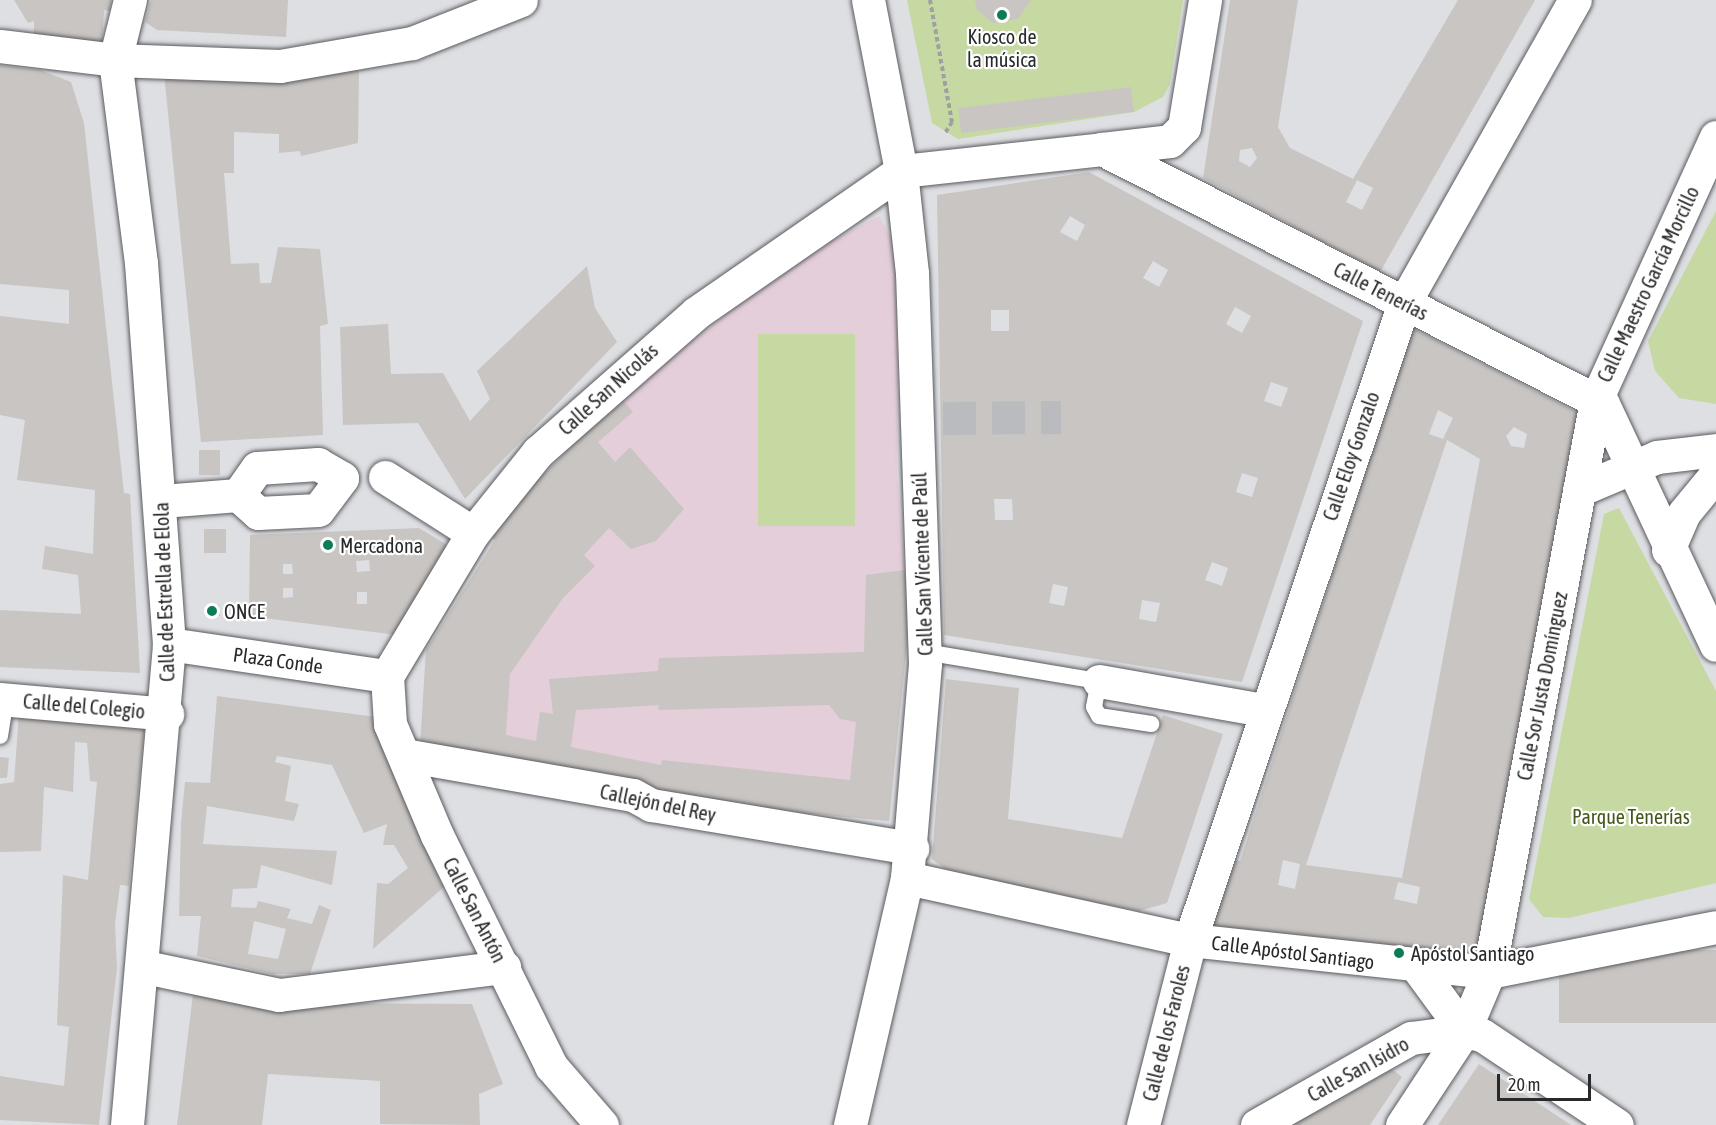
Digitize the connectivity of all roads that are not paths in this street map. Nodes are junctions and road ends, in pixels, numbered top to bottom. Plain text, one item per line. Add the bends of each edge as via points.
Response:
1 (130, 0) edge
2 (521, 0) edge
3 (868, 0) edge
4 (1205, 0) edge
5 (1575, 0) edge
6 (19, 43) edge
7 (115, 60) junction
8 (1716, 137) edge
9 (1102, 149) junction
10 (910, 170) junction
11 (1404, 303) junction
12 (1596, 399) junction
13 (1716, 450) edge
14 (1630, 466) junction
15 (1716, 474) edge
16 (385, 477) dead end
17 (1579, 490) junction
18 (238, 495) dead end
19 (162, 501) junction
20 (473, 533) junction
21 (1668, 550) junction
22 (169, 644) junction
23 (1716, 645) edge
24 (925, 652) junction
25 (387, 676) junction
26 (1099, 681) junction
27 (3, 699) edge
28 (1264, 710) junction
29 (167, 714) junction
30 (1151, 724) dead end
31 (0, 736) edge
32 (404, 755) junction
33 (910, 863) junction
34 (1716, 927) edge
35 (1190, 940) junction
36 (145, 967) junction
37 (504, 967) junction
38 (1417, 967) junction
39 (1489, 972) junction
40 (1464, 1031) junction
41 (127, 1125) edge
42 (602, 1125) edge
43 (850, 1125) edge
44 (1143, 1125) edge
45 (1257, 1125) edge
46 (1402, 1125) edge
47 (1617, 1125) edge

1 - 7 street
2 - 7 street via 412,43 280,66
3 - 10 street, Calle San Vicente de Paúl
4 - 9 street via 1184,127 1170,141
5 - 11 street, Calle Eloy Gonzalo
6 - 7 street
7 - 19 street, Calle de Estrella de Elola
8 - 12 street, Calle Maestro García Morcillo
9 - 10 street
9 - 11 street, Calle Tenerías
10 - 20 street, Calle San Nicolás via 696,313 538,452
10 - 24 street, Calle San Vicente de Paúl via 912,273 930,418
11 - 12 street, Calle Tenerías
11 - 28 street, Calle Eloy Gonzalo
12 - 14 street
12 - 17 street, Calle Sor Justa Domínguez
13 - 14 street
14 - 17 street
14 - 21 street
15 - 21 street via 1683,513
16 - 20 street
17 - 39 street, Calle Sor Justa Domínguez
18 - 19 street
19 - 22 street, Calle de Estrella de Elola
20 - 25 street, Calle San Nicolás
21 - 23 street
22 - 25 street, Plaza Conde
22 - 29 street, Calle de Estrella de Elola
24 - 26 lane
24 - 33 street, Calle San Vicente de Paúl
25 - 32 street, Calle San Antón via 390,724
26 - 28 street
26 - 30 lane via 1094,707 1099,716
27 - 29 street, Calle del Colegio
27 - 31 lane
28 - 35 street, Calle Eloy Gonzalo
29 - 36 street, Calle de Estrella de Elola
32 - 33 street, Callejón del Rey via 633,795 651,805
32 - 37 street, Calle San Antón
33 - 35 street, Calle Apóstol Santiago
33 - 43 street, Calle San Vicente de Paúl
34 - 39 street, Calle Apóstol Santiago
35 - 38 street, Calle Apóstol Santiago
35 - 44 street, Calle de los Faroles
36 - 37 street via 279,995
36 - 41 street, Calle de Estrella de Elola
37 - 42 street, Calle San Antón via 551,1066
38 - 39 street, Calle Apóstol Santiago
38 - 40 street
39 - 40 street, Calle Sor Justa Domínguez
40 - 45 street, Calle San Isidro via 1411,1038
40 - 46 street, Calle Sor Justa Domínguez
40 - 47 street via 1482,1035

